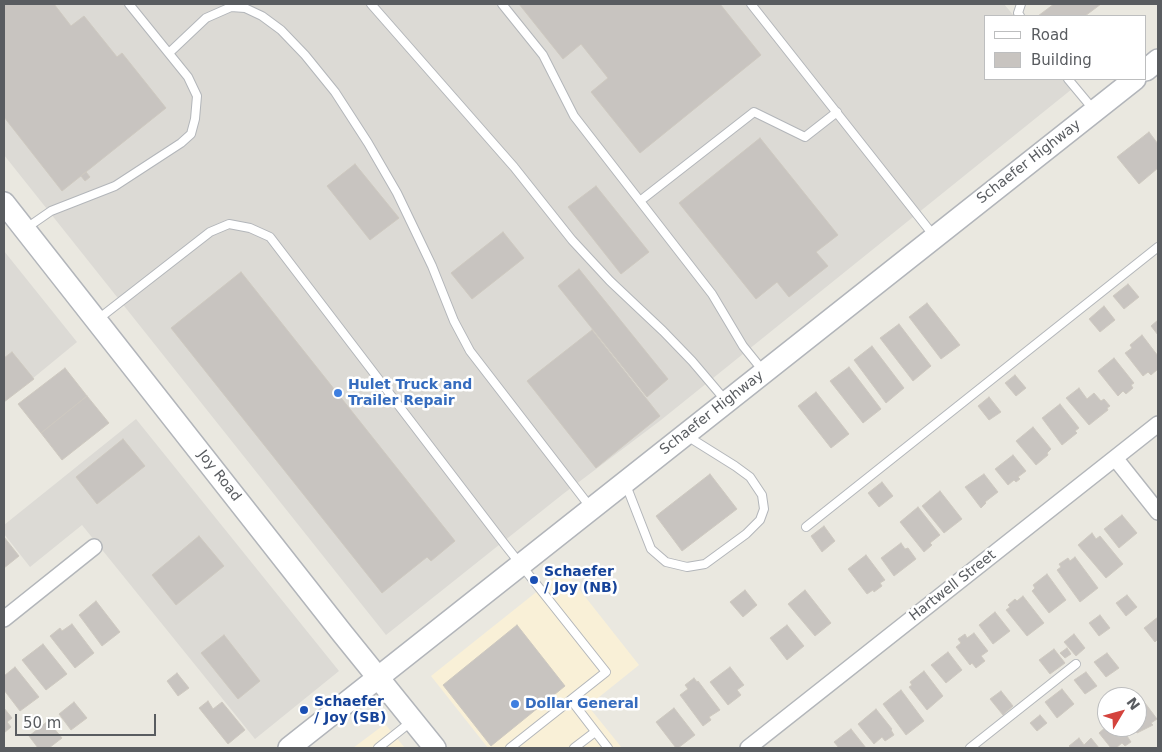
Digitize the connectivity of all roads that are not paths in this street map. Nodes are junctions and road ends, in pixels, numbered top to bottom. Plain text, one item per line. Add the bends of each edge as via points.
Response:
1 (130, 4) edge
2 (371, 4) edge
3 (502, 4) edge
4 (751, 4) edge
5 (169, 53) junction
6 (1158, 60) edge
7 (1147, 69) edge
8 (1069, 80) edge
9 (1134, 80) edge
10 (1094, 111) junction
11 (836, 112) junction
12 (640, 201) junction
13 (4, 203) edge
14 (24, 229) junction
15 (935, 237) junction
16 (1158, 247) edge
17 (96, 320) junction
18 (764, 372) junction
19 (726, 402) junction
20 (1158, 424) edge
21 (686, 435) junction
22 (1115, 458) junction
23 (625, 482) junction
24 (591, 508) junction
25 (1158, 512) edge
26 (806, 527) dead end
27 (94, 547) dead end
28 (520, 565) junction
29 (4, 619) edge
30 (1076, 664) dead end
31 (378, 677) junction
32 (571, 700) junction
33 (413, 720) junction
34 (595, 732) junction
35 (289, 748) edge
36 (378, 748) edge
37 (435, 748) edge
38 (510, 748) edge
39 (574, 748) edge
40 (608, 748) edge
41 (748, 748) edge
42 (970, 748) edge

1 - 5 lane
2 - 19 lane via 514,167 572,240 669,337
3 - 12 lane via 543,55 574,116
4 - 11 lane
5 - 14 lane via 188,77 197,96 191,134 115,186 51,211
5 - 24 lane via 206,18 231,7 245,8 282,30 335,92 368,143 397,193 470,351
6 - 7 main road
8 - 10 lane
9 - 10 main road, Schaefer Highway
10 - 15 main road, Schaefer Highway
11 - 12 lane via 804,137 754,112
11 - 15 lane
12 - 18 lane via 712,294 743,346
13 - 14 main road, Joy Road
14 - 17 main road, Joy Road
15 - 18 main road, Schaefer Highway
16 - 26 lane
17 - 28 lane via 210,232 229,224 250,228 270,237
17 - 31 main road, Joy Road
18 - 19 main road, Schaefer Highway
19 - 21 main road, Schaefer Highway
20 - 22 street, Hartwell Street
21 - 23 main road, Schaefer Highway
21 - 23 lane via 750,477 762,495 764,510 760,520 746,534 705,564 687,567 666,562 652,549
22 - 25 street
22 - 41 street, Hartwell Street
23 - 24 main road, Schaefer Highway
24 - 28 main road, Schaefer Highway
27 - 29 street
28 - 31 main road, Schaefer Highway
28 - 32 lane via 606,672
30 - 42 lane
31 - 33 main road, Joy Road
31 - 35 main road, Schaefer Highway
32 - 34 lane
32 - 38 lane
33 - 36 lane
33 - 37 main road, Joy Road
34 - 39 lane
34 - 40 lane

